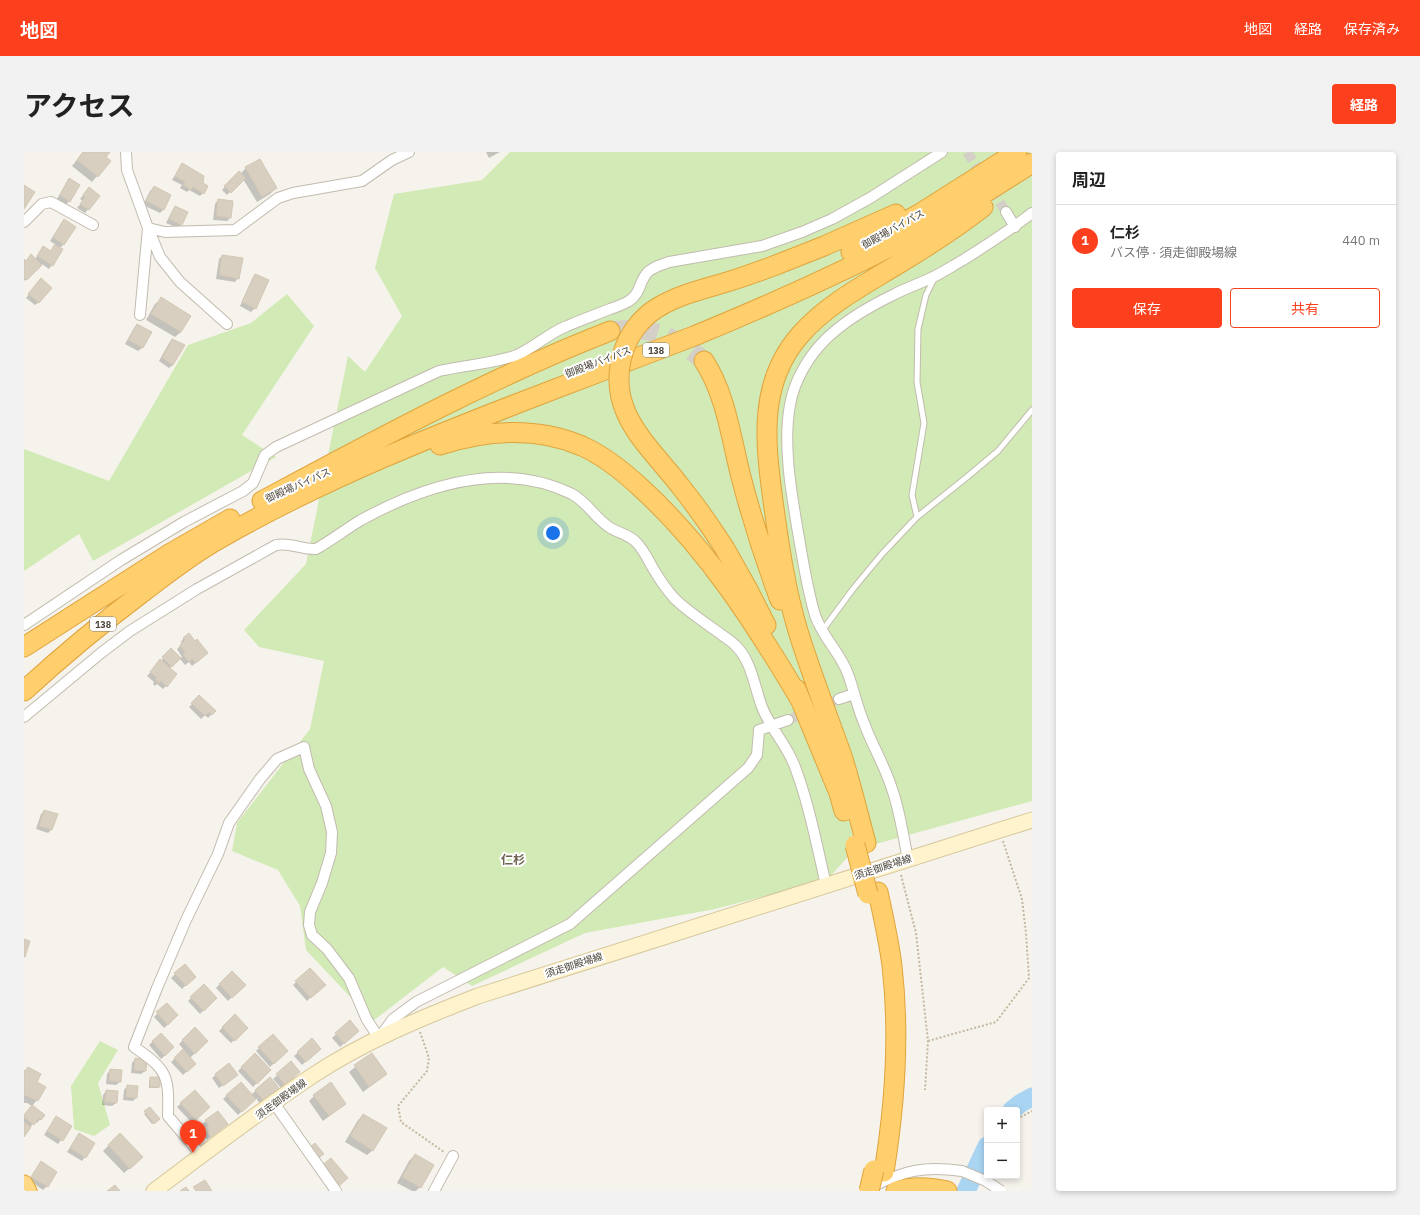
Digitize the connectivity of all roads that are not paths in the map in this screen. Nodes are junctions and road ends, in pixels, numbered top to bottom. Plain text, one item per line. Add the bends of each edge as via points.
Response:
1 (126, 152) edge
2 (409, 152) edge
3 (942, 152) edge
4 (1008, 152) edge
5 (1017, 152) edge
6 (1032, 163) edge
7 (1032, 168) edge
8 (1006, 212) tunnel mouth
9 (1032, 213) edge
10 (24, 222) edge
11 (93, 226) dead end
12 (1015, 227) junction
13 (148, 228) junction
14 (936, 276) junction
15 (140, 314) dead end
16 (227, 324) dead end
17 (610, 331) tunnel mouth
18 (704, 361) tunnel mouth
19 (1032, 410) edge
20 (265, 507) junction
21 (917, 517) junction
22 (177, 557) junction
23 (24, 625) edge
24 (822, 631) junction
25 (24, 647) edge
26 (24, 691) edge
27 (854, 694) junction
28 (839, 699) tunnel mouth
29 (801, 701) junction
30 (24, 716) edge
31 (788, 720) tunnel mouth
32 (772, 726) junction
33 (851, 790) junction
34 (1032, 820) edge
35 (860, 844) junction
36 (903, 861) junction
37 (826, 885) junction
38 (379, 1038) junction
39 (274, 1103) junction
40 (202, 1156) junction
41 (453, 1156) road end
42 (879, 1171) junction
43 (24, 1184) edge
44 (942, 1190) edge
45 (28, 1191) edge
46 (154, 1191) edge
47 (336, 1191) edge
48 (434, 1191) edge
49 (865, 1191) edge
50 (869, 1191) edge
51 (880, 1191) edge
52 (896, 1191) edge
53 (1000, 1191) edge

1 - 13 street via 127,170
2 - 13 street via 392,160 362,181 293,192 278,198 234,230 165,232
3 - 23 street via 870,198 802,232 762,246 658,266 647,273 639,292 630,300 565,326 530,349 495,361 439,371 276,447 265,455 253,483 243,491 184,522 121,560
4 - 29 highway, bridge via 938,193 875,224 776,265 672,300 643,319 624,348 618,380 626,415 636,432 701,513 725,549 750,594
5 - 20 highway, 御殿場バイパス / 138 via 919,214 790,282 689,326 415,433
6 - 20 highway, 御殿場バイパス / 138 via 927,227 796,293 693,336 430,438
7 - 33 highway via 981,209 918,252 852,292 824,313 800,335 781,362 772,387 767,413 766,448 788,590 809,665
8 - 12 street
9 - 12 street
10 - 11 street via 42,204 51,202
12 - 14 street
13 - 15 street
13 - 16 street via 160,257 180,282
14 - 21 lane via 926,295 918,329 917,382 924,423 912,495
14 - 24 street via 894,294 841,327 815,351 795,385 790,404 787,444 806,575 815,614
17 - 20 highway via 418,418
18 - 33 highway via 719,390 746,496 776,590
19 - 21 lane via 998,450
20 - 22 highway, 御殿場バイパス / 138 via 206,531
20 - 29 highway via 422,451 475,436 532,432 583,446 633,481 677,524 755,625
21 - 24 lane via 882,554
22 - 25 highway, 138
22 - 26 highway, 138
24 - 27 street via 848,672
27 - 28 street
27 - 36 street via 893,790
29 - 35 highway
30 - 32 street via 130,631 268,549 283,543 308,550 316,549 362,520 415,495 469,479 490,477 531,481 555,487 575,496 609,527 634,540 643,549 655,572 675,599 735,645 750,669 762,707
31 - 32 street
32 - 37 street via 794,765 801,784
32 - 38 street via 759,730 757,755 748,768 570,924 416,1002 393,1019
33 - 35 highway
34 - 36 main road, 須走御殿場線
35 - 42 highway via 873,893 882,970 886,1041
36 - 37 main road, 須走御殿場線
37 - 38 main road, 須走御殿場線 via 478,996
38 - 39 main road, 須走御殿場線 via 312,1076
38 - 40 street via 367,1020 350,978 312,935 309,926 310,912 331,853 332,832 326,806 309,769 304,747 277,759 229,824 134,1047 152,1059 165,1075 169,1091 168,1116
39 - 40 main road, 須走御殿場線
39 - 47 street
40 - 46 main road, 須走御殿場線
41 - 48 street
42 - 50 highway, bridge
42 - 51 highway
43 - 45 highway
44 - 52 highway via 920,1187
49 - 53 street, bridge via 904,1172 923,1168 962,1172 986,1181

